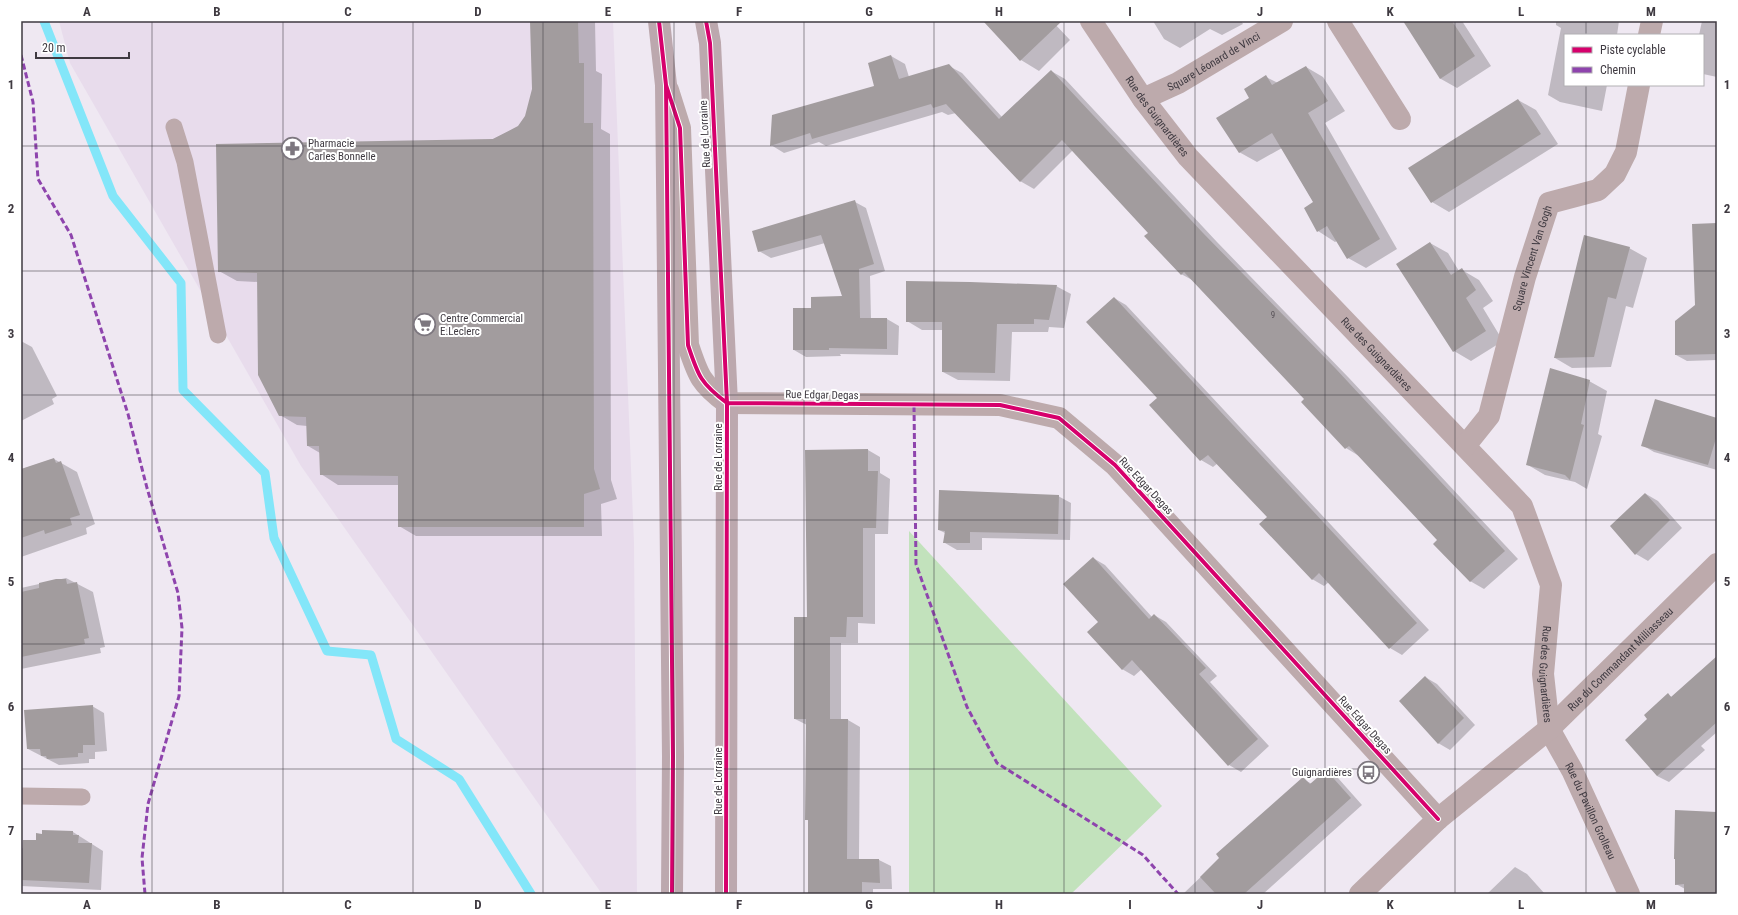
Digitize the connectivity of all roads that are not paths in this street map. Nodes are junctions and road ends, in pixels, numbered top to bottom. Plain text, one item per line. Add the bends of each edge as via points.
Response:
1 (659, 21) edge
2 (706, 21) edge
3 (1091, 21) edge
4 (1282, 21) edge
5 (1338, 21) edge
6 (1652, 21) edge
7 (1649, 34) edge
8 (666, 85) junction
9 (1639, 86) edge
10 (1143, 99) junction
11 (1400, 120) dead end
12 (174, 127) dead end
13 (218, 335) dead end
14 (727, 403) junction
15 (1465, 446) junction
16 (1717, 564) edge
17 (1550, 729) junction
18 (21, 796) edge
19 (82, 797) dead end
20 (1438, 819) junction
21 (672, 894) edge
22 (726, 894) edge
23 (1360, 894) edge
24 (1629, 894) edge

1 - 8 main road
2 - 14 main road, Rue de Lorraine via 710,43
3 - 10 street, Rue des Guignardières
4 - 10 street, Square Léonard de Vinci via 1178,83
5 - 11 street
6 - 7 street
8 - 14 street via 680,128 688,345 698,376 711,391
8 - 21 main road via 673,748
9 - 15 street, Square Vincent Van Gogh via 1626,152 1615,174 1598,190 1549,203 1525,278 1489,416
10 - 15 street, Rue des Guignardières via 1188,157
12 - 13 lane via 184,162
14 - 20 street, Rue Edgar Degas via 1000,405 1059,418 1115,465
14 - 22 main road, Rue de Lorraine
15 - 17 street, Rue des Guignardières via 1522,506 1550,585 1543,674
16 - 17 street, Rue du Commandant Milliasseau
17 - 20 street, Rue du Commandant Milliasseau
17 - 24 street, Rue du Pavillon Grolleau via 1572,770
18 - 19 lane
20 - 23 street, Rue du Commandant Milliasseau

